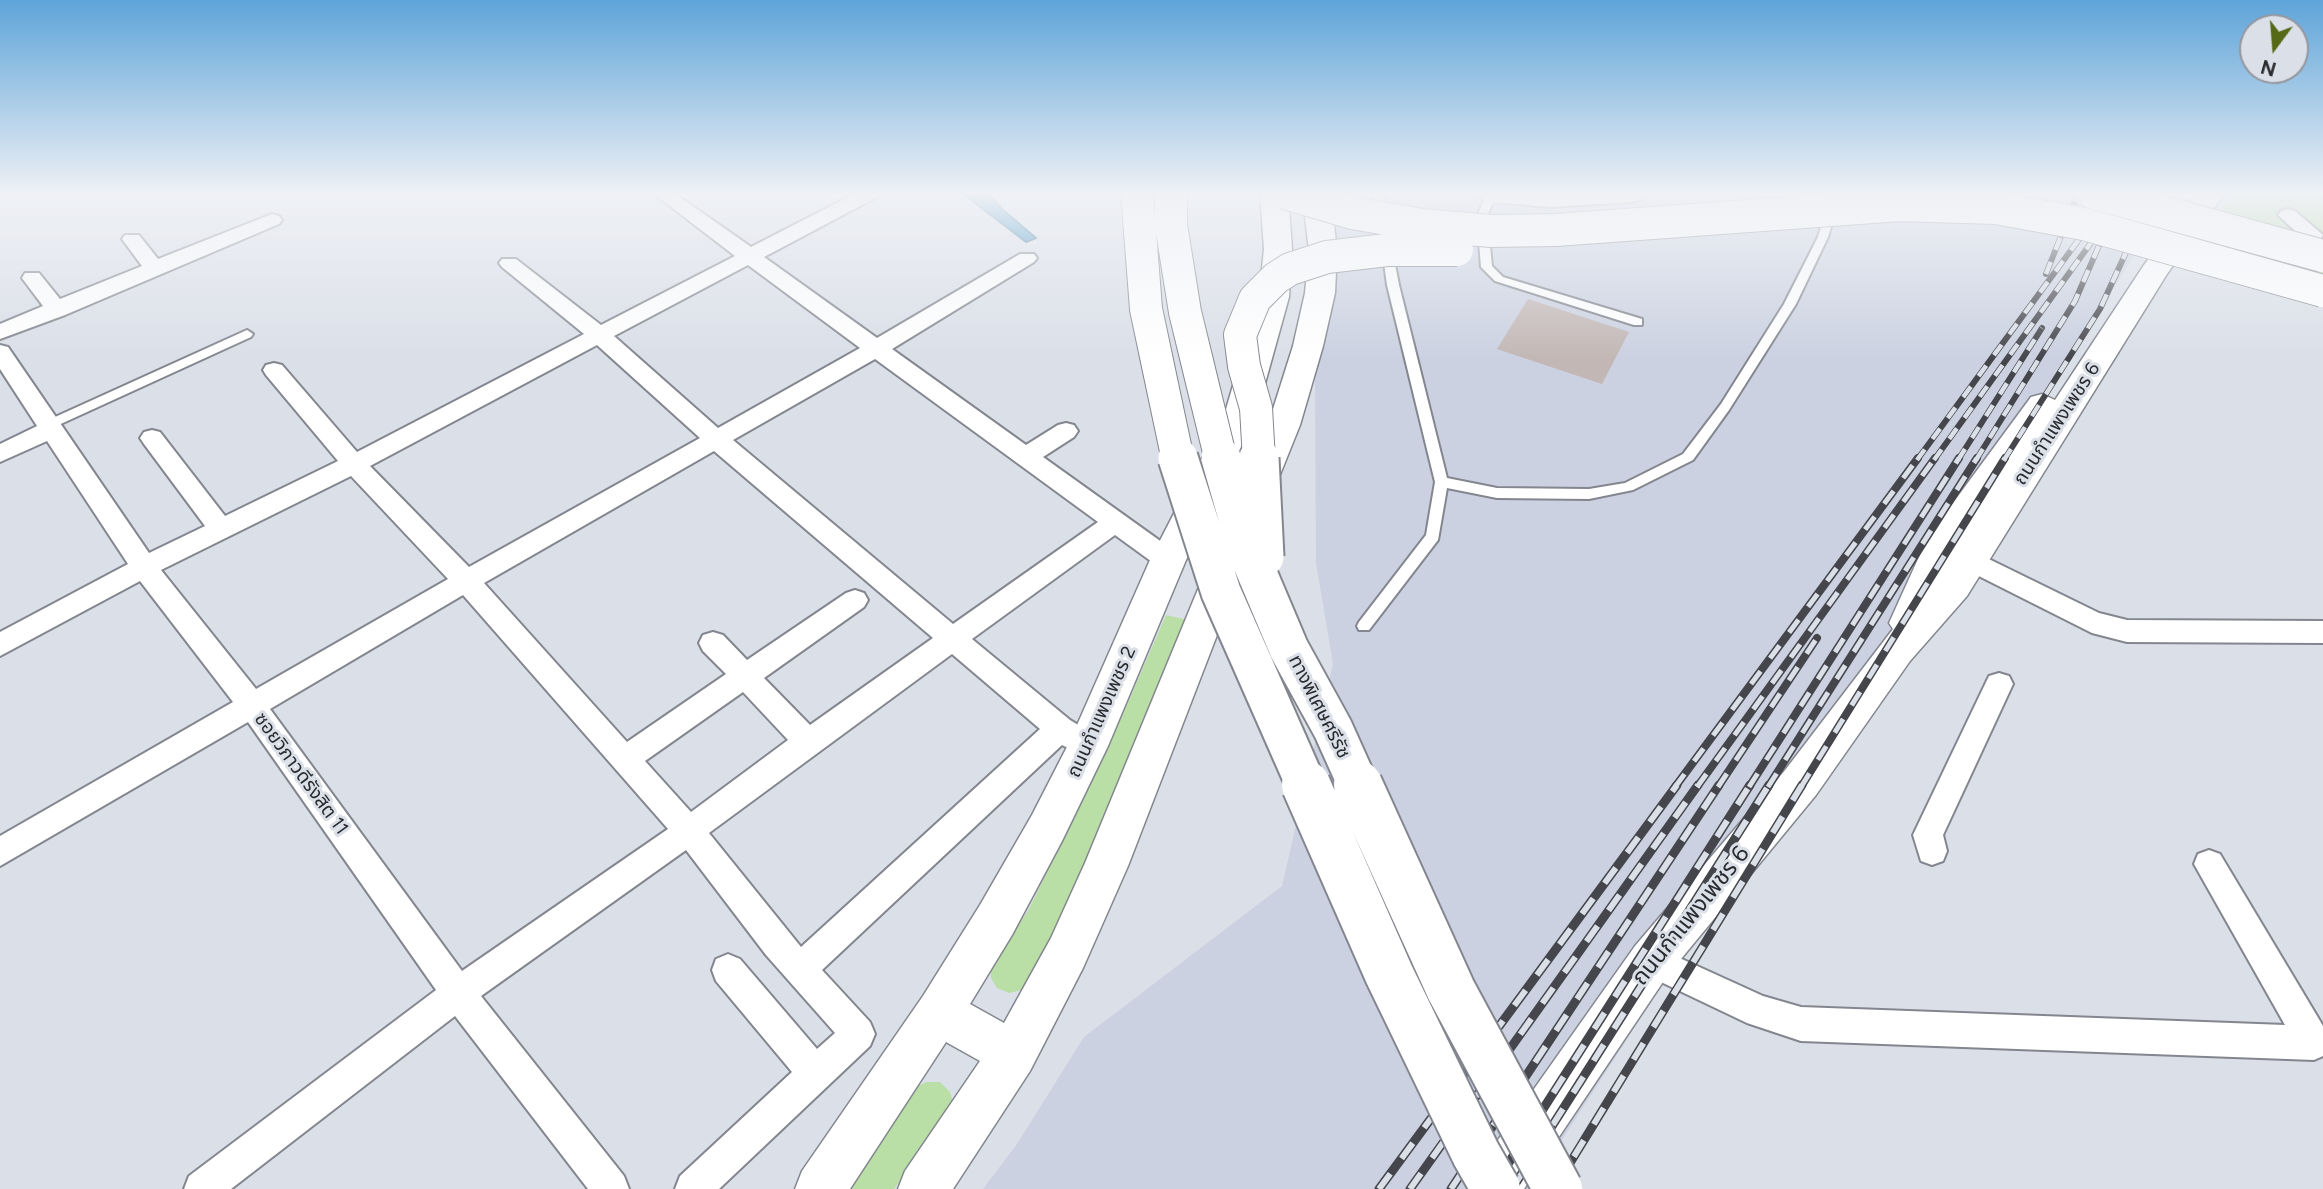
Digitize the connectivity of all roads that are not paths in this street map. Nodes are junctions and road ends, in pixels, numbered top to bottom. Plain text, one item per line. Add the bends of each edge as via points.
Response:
1 (139, 248) edge
2 (204, 248) edge
3 (742, 248) edge
4 (761, 248) edge
5 (1142, 248) edge
6 (1175, 248) edge
7 (1278, 248) edge
8 (1323, 248) edge
9 (1387, 248) edge
10 (1486, 248) edge
11 (1486, 248) edge
12 (1817, 248) edge
13 (2147, 248) edge
14 (2170, 248) edge
15 (2171, 248) edge
16 (2203, 248) edge
17 (2298, 248) edge
18 (2305, 248) edge
19 (750, 254) junction
20 (2242, 256) junction
21 (2323, 256) edge
22 (1027, 258) dead end
23 (509, 263) dead end
24 (155, 269) junction
25 (32, 278) dead end
26 (2323, 290) edge
27 (2323, 307) edge
28 (57, 310) junction
29 (1638, 322) dead end
30 (0, 331) edge
31 (247, 334) dead end
32 (598, 334) junction
33 (877, 348) junction
34 (2, 360) edge
35 (274, 370) dead end
36 (50, 427) junction
37 (1066, 431) dead end
38 (152, 438) dead end
39 (717, 440) junction
40 (0, 454) edge
41 (1024, 457) junction
42 (355, 464) junction
43 (1441, 482) junction
44 (1114, 523) junction
45 (221, 529) junction
46 (1956, 553) junction
47 (1168, 560) junction
48 (144, 567) junction
49 (466, 581) junction
50 (1265, 587) junction
51 (855, 600) dead end
52 (1364, 626) dead end
53 (2323, 632) edge
54 (952, 639) junction
55 (713, 643) dead end
56 (0, 645) edge
57 (746, 678) junction
58 (1999, 684) dead end
59 (251, 705) junction
60 (1074, 738) junction
61 (808, 742) junction
62 (625, 760) junction
63 (689, 831) junction
64 (1932, 851) dead end
65 (0, 852) edge
66 (2209, 864) dead end
67 (1651, 961) junction
68 (800, 969) junction
69 (728, 970) dead end
70 (458, 993) junction
71 (939, 1012) junction
72 (1013, 1054) junction
73 (816, 1074) junction
74 (202, 1189) edge
75 (611, 1189) edge
76 (693, 1189) edge
77 (820, 1189) edge
78 (923, 1189) edge
79 (1495, 1189) edge
80 (1558, 1189) edge

1 - 24 street
2 - 24 street
3 - 19 street
4 - 19 street
5 - 79 highway, bridge via 1146,309 1180,467 1221,592 1388,974
6 - 50 highway, ทางพิเศษศรีรัช, bridge via 1185,312 1234,506
7 - 47 main road, ถนนกำแพงเพชร 2 via 1274,297 1240,415
8 - 72 main road via 1320,293 1284,425 1106,866 1067,953
9 - 43 lane
10 - 50 highway, bridge via 1357,251 1327,257 1290,269 1255,299 1240,335 1256,408
11 - 29 lane via 1488,267 1499,279
12 - 43 lane via 1790,304 1688,457 1628,487 1588,494 1497,493
13 - 46 main road, ถนนกำแพงเพชร 6 via 2059,382
14 - 46 main road, ถนนกำแพงเพชร 6
15 - 26 highway, bridge
16 - 20 street
17 - 21 highway, bridge
18 - 20 street via 2300,254
19 - 32 street
19 - 33 street
20 - 27 street via 2299,280
22 - 33 street
23 - 32 street
24 - 28 street
25 - 28 street
28 - 30 street
31 - 36 lane
32 - 39 street
32 - 42 street
33 - 39 street
33 - 41 street
34 - 36 street, ซอยวิภาวดีรังสิต 11
35 - 42 street
36 - 40 street
36 - 48 street, ซอยวิภาวดีรังสิต 11
37 - 41 street
38 - 45 street
39 - 49 street
39 - 54 street
41 - 44 street
42 - 45 street
42 - 49 street
43 - 52 lane via 1433,536
44 - 47 street
44 - 54 street
45 - 48 street
46 - 53 street via 2092,622 2127,631
46 - 67 main road, ถนนกำแพงเพชร 6 via 1954,586 1897,650 1801,782
47 - 60 main road, ถนนกำแพงเพชร 2
48 - 56 street
48 - 59 street, ซอยวิภาวดีรังสิต 11
49 - 59 street
49 - 62 street
50 - 80 highway, ทางพิเศษศรีรัช, bridge via 1289,649 1333,729 1451,990
51 - 57 street
54 - 60 street
54 - 61 street
55 - 57 street
57 - 61 street
57 - 62 street
58 - 64 street via 1928,835
59 - 65 street
59 - 70 street, ซอยวิภาวดีรังสิต 11
60 - 68 street
60 - 71 main road, ถนนกำแพงเพชร 2 via 1047,828
61 - 63 street
62 - 63 street
63 - 68 street
63 - 70 street
66 - 67 street via 2315,1043 1801,1024 1759,1011
67 - 79 main road, ถนนกำแพงเพชร 6
68 - 73 street via 858,1034
69 - 73 street
70 - 74 street
70 - 75 street, ซอยวิภาวดีรังสิต 11
71 - 72 main road
71 - 77 main road, ถนนกำแพงเพชร 2
72 - 78 main road
73 - 76 street

